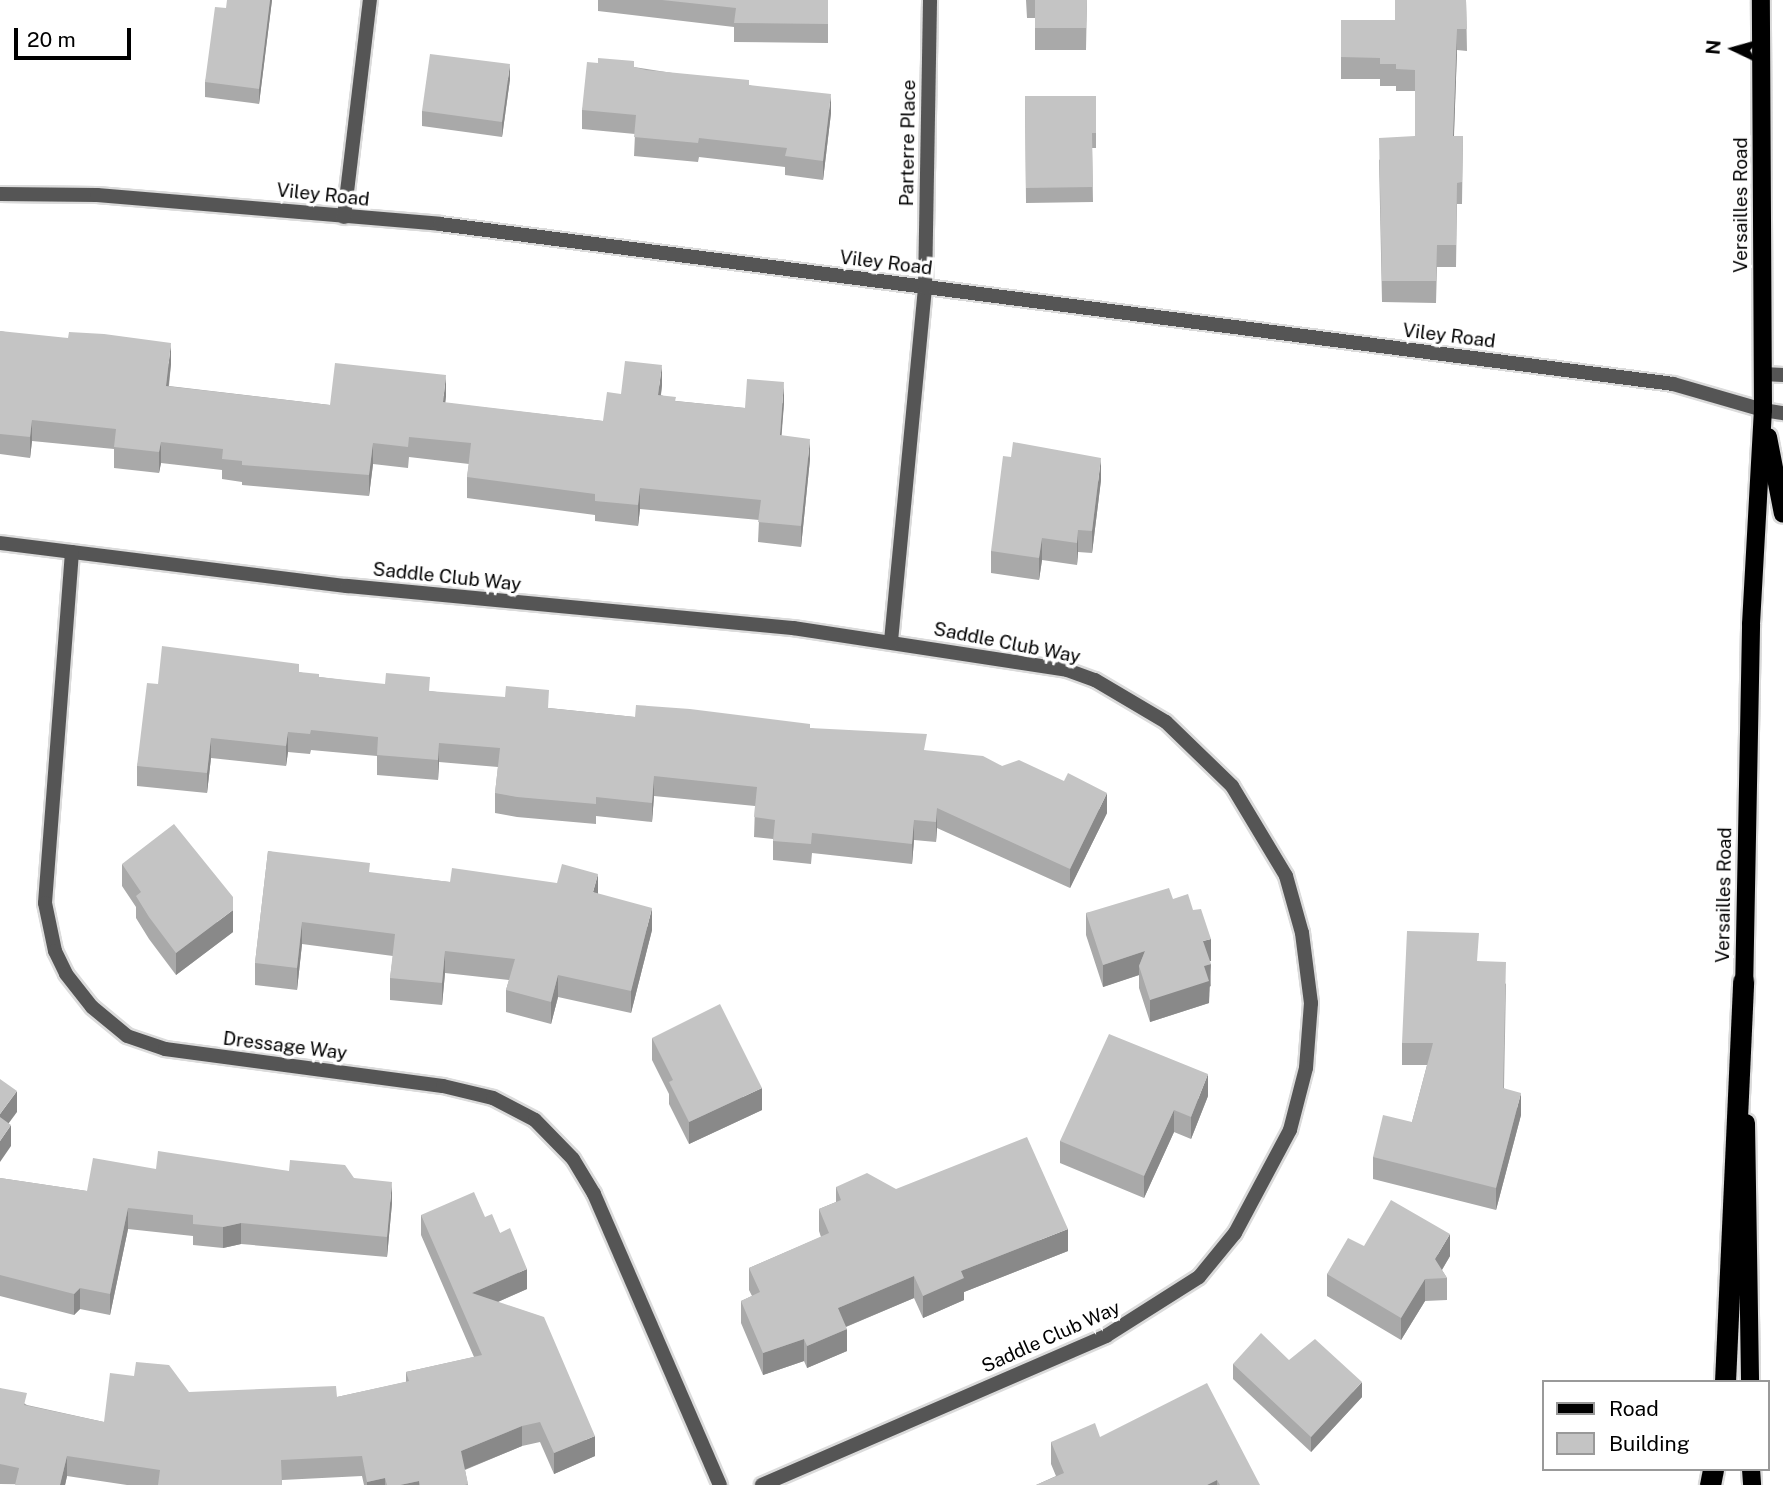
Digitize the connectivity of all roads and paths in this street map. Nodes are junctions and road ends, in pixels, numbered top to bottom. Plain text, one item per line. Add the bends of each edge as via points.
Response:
1 (370, 0) edge
2 (930, 0) edge
3 (1761, 0) edge
4 (0, 194) edge
5 (344, 217) junction
6 (925, 288) junction
7 (1763, 374) junction
8 (1783, 375) edge
9 (1763, 410) junction
10 (1783, 413) edge
11 (1783, 514) edge
12 (0, 543) edge
13 (72, 552) junction
14 (891, 641) junction
15 (1744, 981) junction
16 (1725, 1380) edge
17 (1750, 1380) edge
18 (720, 1485) edge
19 (762, 1485) edge

1 - 5 street
2 - 6 street, Parterre Place
3 - 7 main road, Versailles Road
4 - 5 street, Viley Road via 123,197
5 - 6 street, Viley Road via 440,225
6 - 9 street, Viley Road via 1673,384
6 - 14 street
7 - 8 street
7 - 9 main road, Versailles Road
9 - 10 street, Viley Road
9 - 11 main road, Versailles Road
9 - 15 main road, Versailles Road via 1751,624
12 - 13 street, Saddle Club Way
13 - 14 street, Saddle Club Way via 347,586
13 - 18 street, Dressage Way via 45,903 55,951 66,974 92,1007 127,1036 165,1049 443,1086 493,1098 535,1120 573,1159 594,1194
14 - 19 street, Saddle Club Way via 1067,670 1095,680 1166,722 1232,786 1286,876 1302,933 1311,1003 1306,1068 1290,1130 1266,1181 1235,1233 1199,1277 1106,1336
15 - 16 highway
15 - 17 main road, Versailles Road

